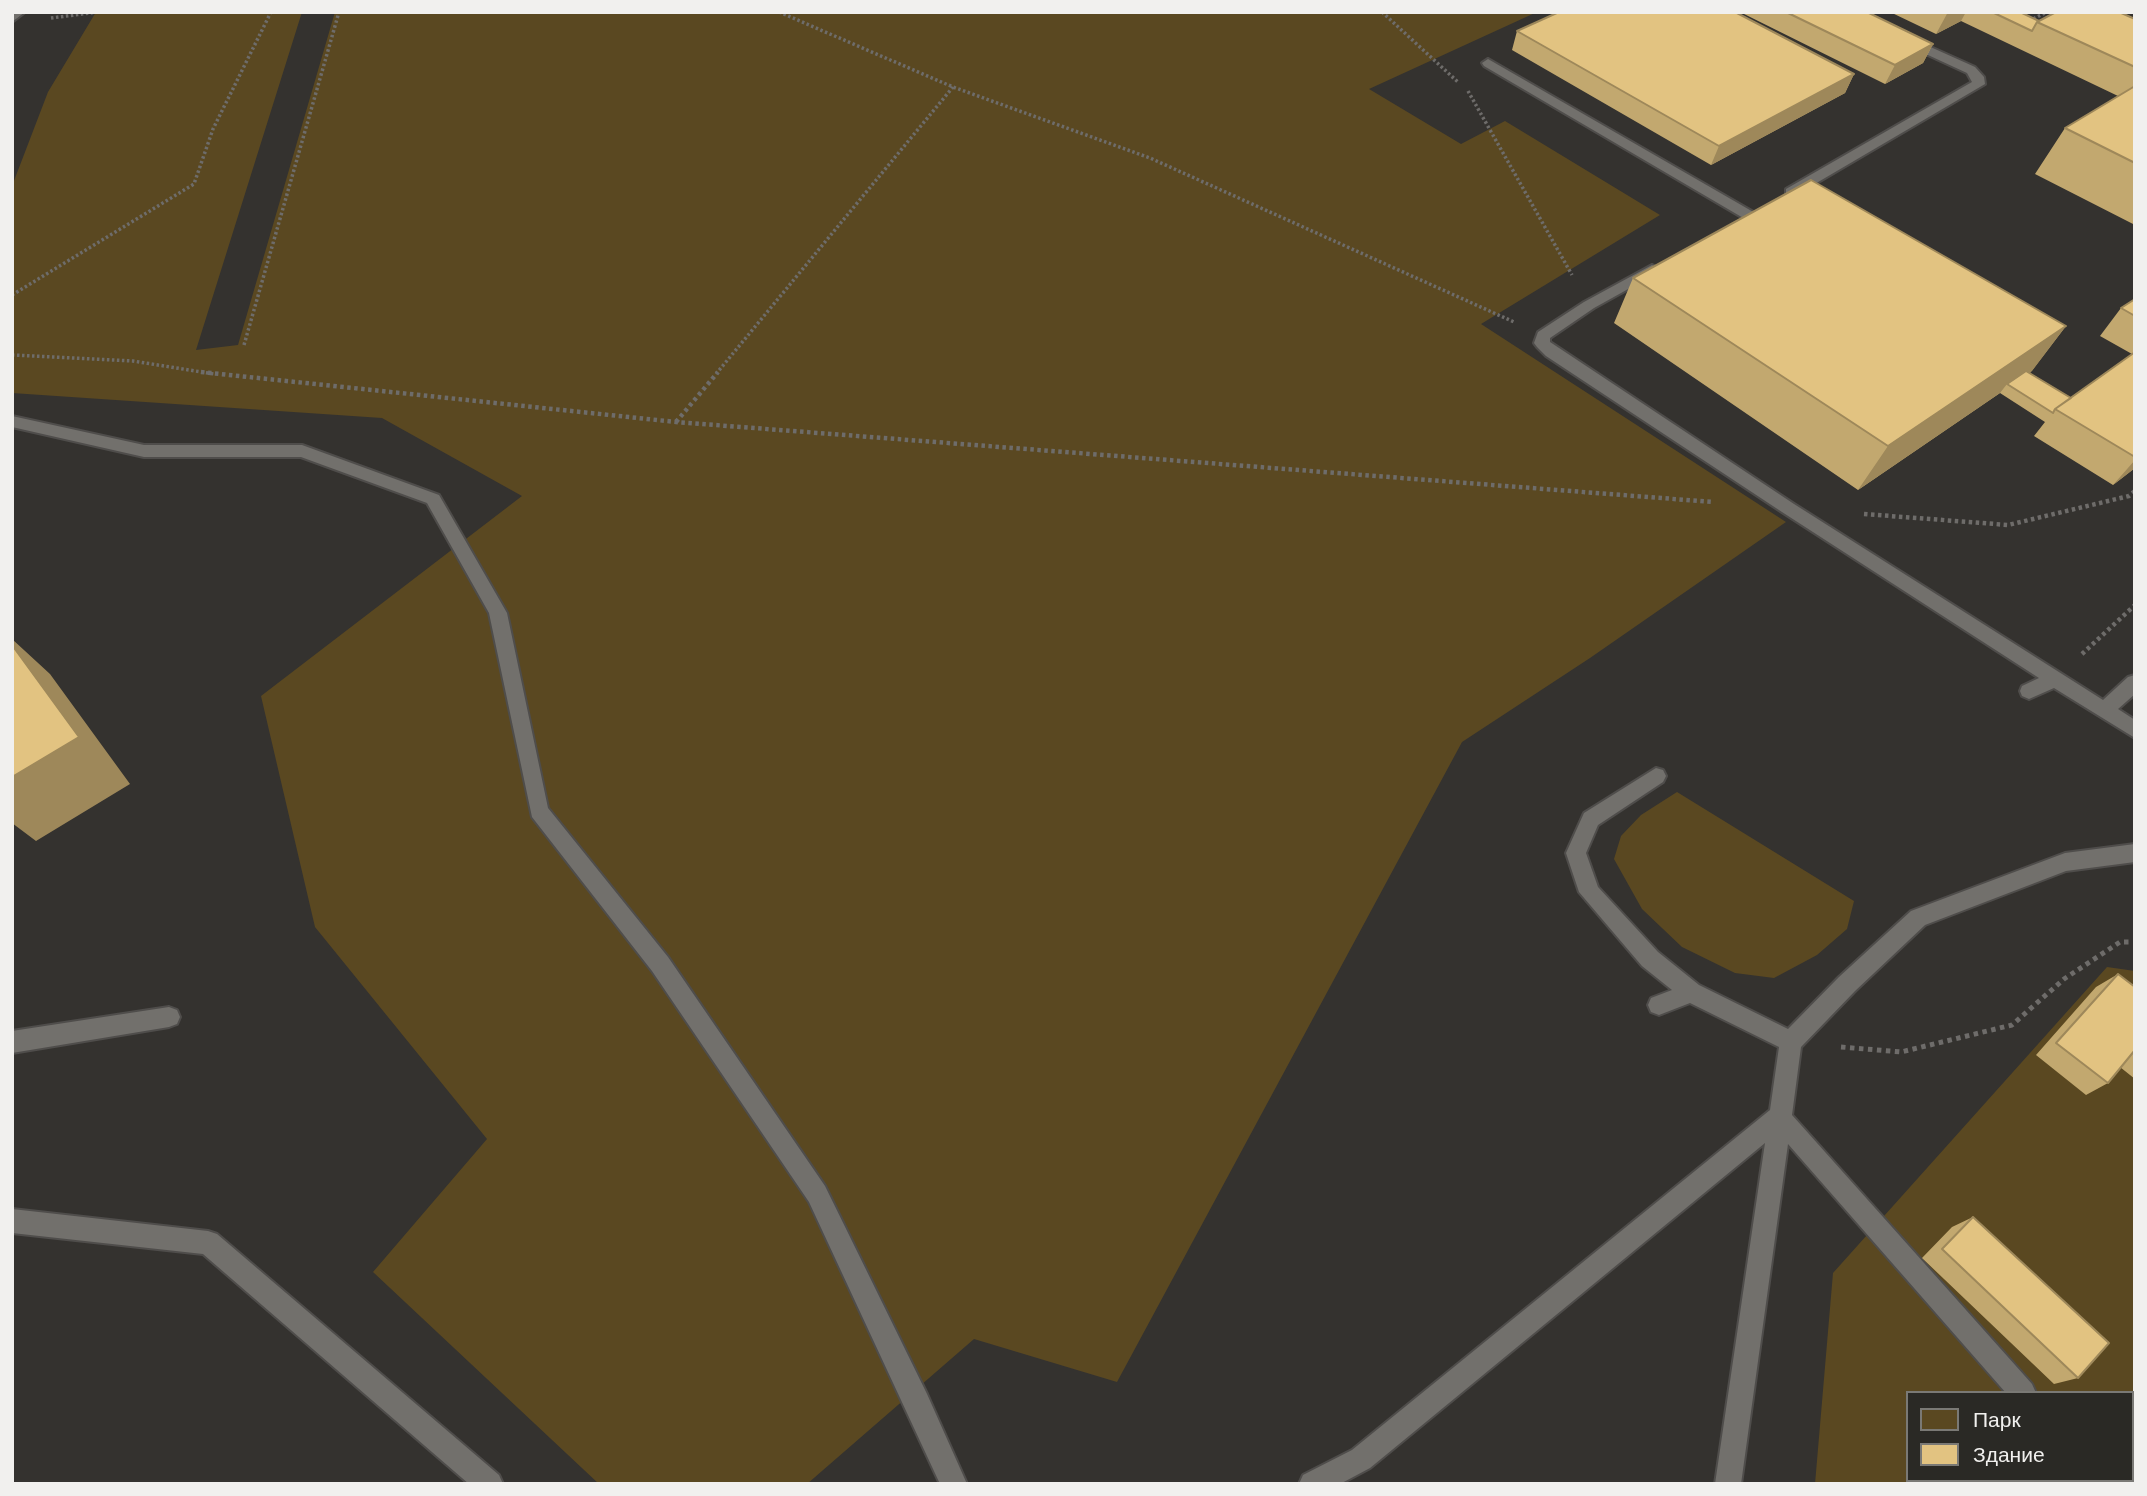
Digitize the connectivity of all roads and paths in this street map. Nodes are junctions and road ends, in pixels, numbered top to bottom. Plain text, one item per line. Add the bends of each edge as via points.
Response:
1 (19, 12) edge
2 (271, 12) edge
3 (339, 12) edge
4 (779, 12) edge
5 (1382, 12) edge
6 (2048, 12) edge
7 (12, 18) edge
8 (2025, 23) edge
9 (1895, 35) edge
10 (1488, 63) dead end
11 (953, 87) junction
12 (1756, 212) joint
13 (1670, 261) edge
14 (12, 295) edge
15 (1589, 305) junction
16 (1543, 336) junction
17 (244, 345) dead end
18 (12, 355) edge
19 (12, 421) edge
20 (676, 422) junction
21 (2135, 491) edge
22 (1719, 503) dead end
23 (1857, 513) dead end
24 (2135, 605) edge
25 (2056, 678) junction
26 (2135, 682) edge
27 (2029, 691) dead end
28 (2105, 710) junction
29 (2135, 730) edge
30 (1656, 776) dead end
31 (2135, 853) edge
32 (2135, 942) edge
33 (1691, 992) junction
34 (1659, 1004) dead end
35 (169, 1017) dead end
36 (12, 1042) edge
37 (1791, 1042) junction
38 (1779, 1117) junction
39 (12, 1221) edge
40 (2021, 1391) edge
41 (490, 1484) edge
42 (954, 1484) edge
43 (1312, 1484) edge
44 (1728, 1484) edge

1 - 7 lane
2 - 14 path via 213,129 194,184
3 - 17 path
4 - 11 path
5 - 15 path via 1468,90
6 - 8 path
9 - 12 lane via 1971,70 1979,83
10 - 12 lane
11 - 16 path via 1150,158
11 - 20 path
13 - 15 lane
15 - 16 lane
16 - 25 lane via 1542,343 1551,352
18 - 20 path via 133,361
19 - 42 lane via 144,451 302,450 433,499 498,613 539,811 660,964 817,1194
20 - 22 path
21 - 23 path via 2008,525
24 - 25 path
25 - 27 lane
25 - 28 lane
26 - 28 lane
28 - 29 lane
30 - 33 lane via 1591,819 1576,853 1589,892 1650,959
31 - 37 lane via 2065,862 1918,918
32 - 37 path via 2120,942 2064,979 2012,1025 1901,1052
33 - 34 lane
33 - 37 lane
35 - 36 lane
37 - 38 lane
38 - 40 lane
38 - 43 lane via 1362,1459
38 - 44 lane
39 - 41 lane via 208,1243

